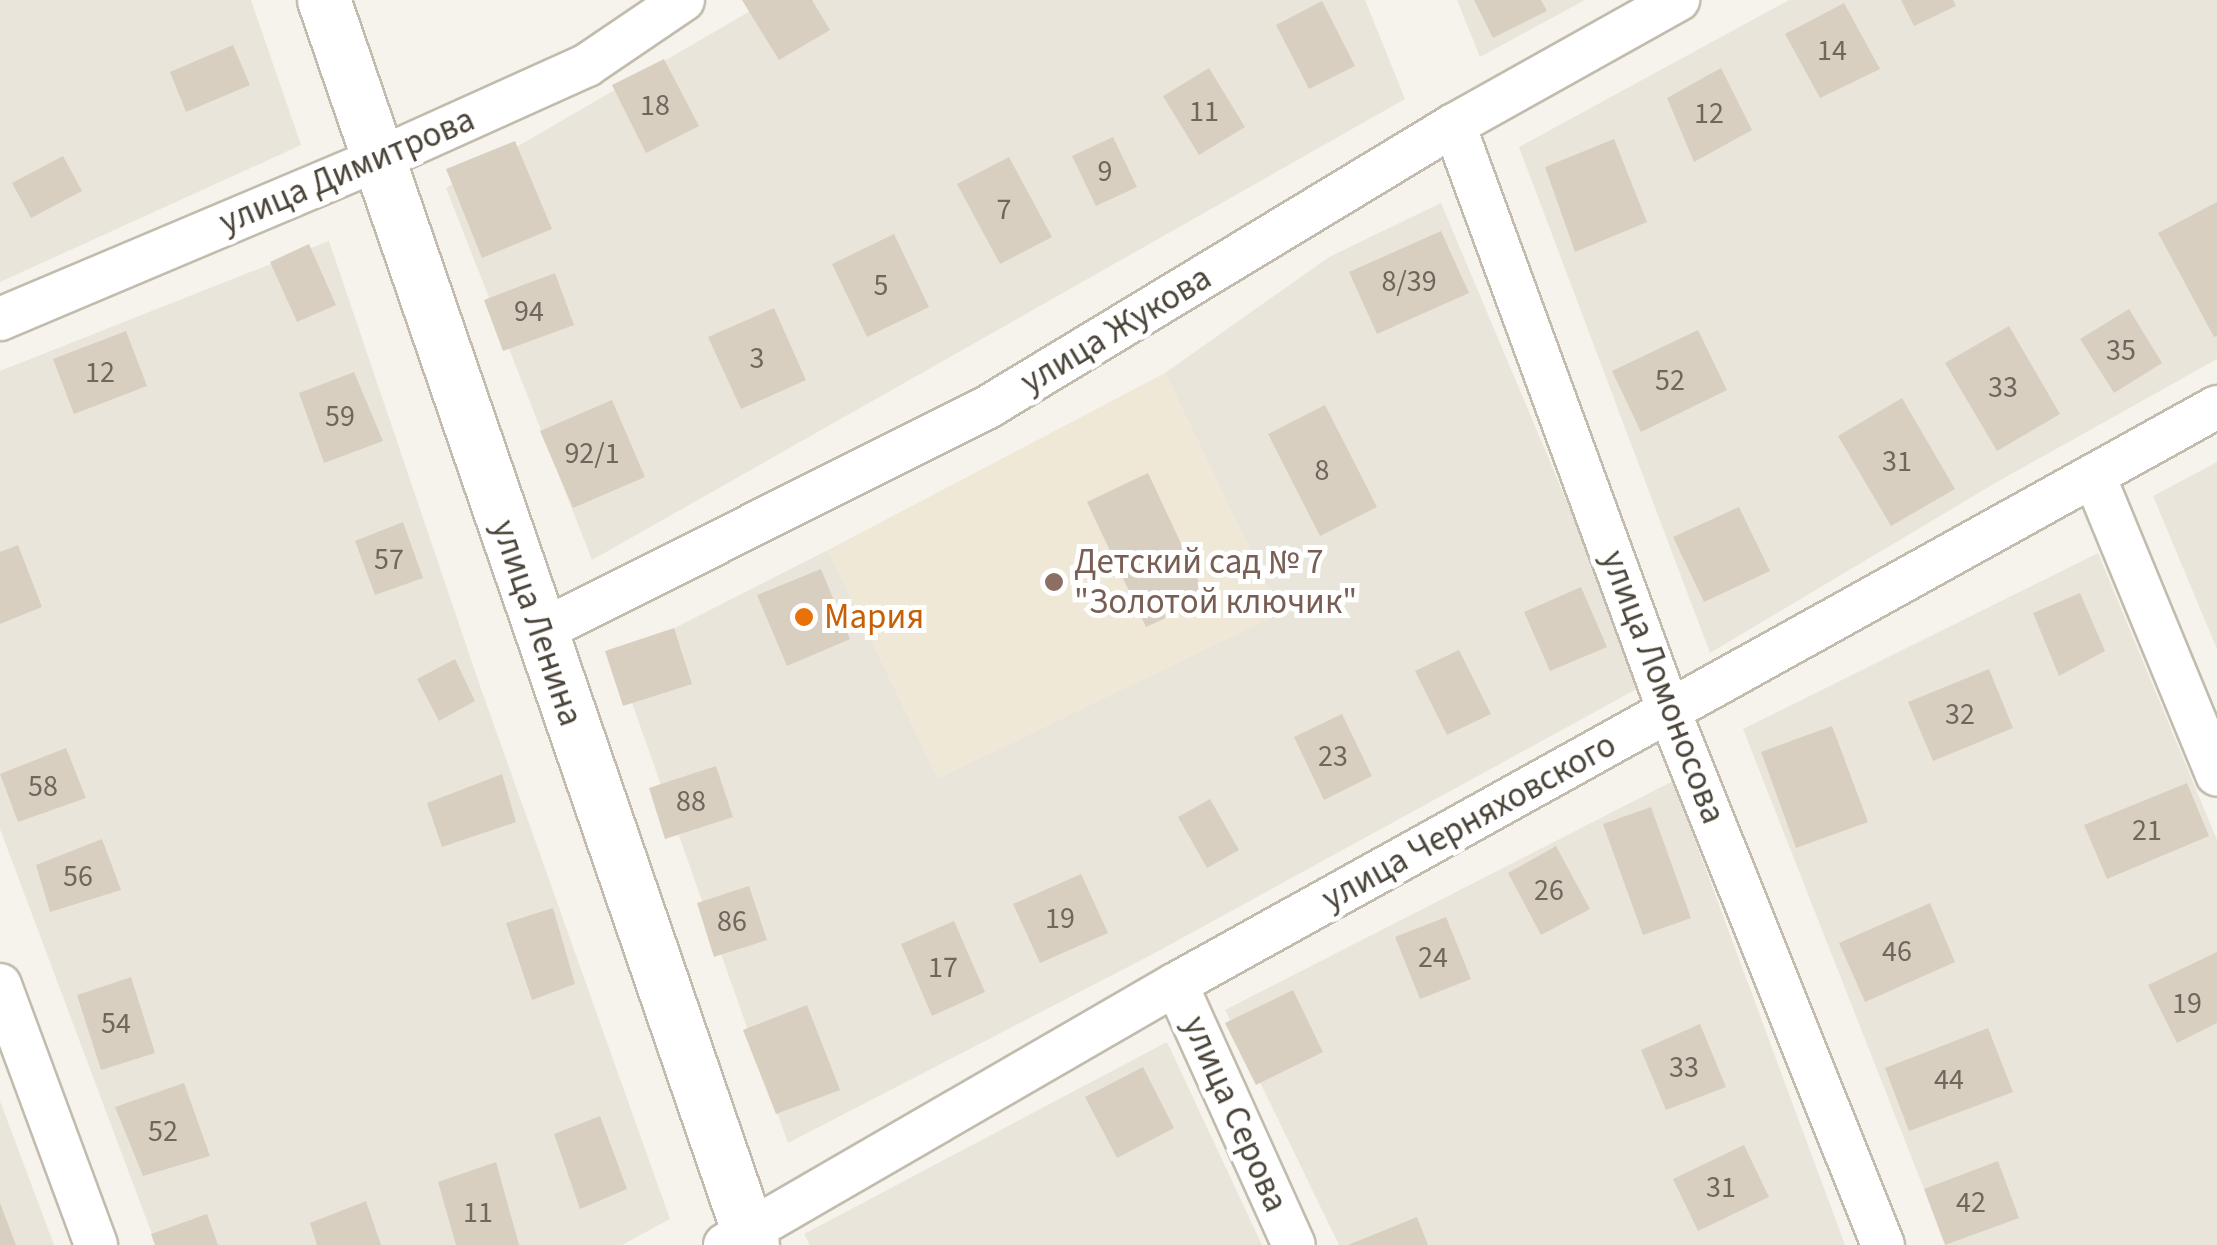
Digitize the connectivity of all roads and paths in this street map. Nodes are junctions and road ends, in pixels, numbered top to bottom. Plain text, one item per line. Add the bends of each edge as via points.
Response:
1 (324, 0) edge
2 (683, 0) edge
3 (1678, 0) edge
4 (1454, 125) junction
5 (379, 159) junction
6 (0, 319) edge
7 (2217, 406) edge
8 (2094, 476) junction
9 (539, 632) junction
10 (1669, 711) junction
11 (2217, 775) edge
12 (1176, 984) junction
13 (0, 985) edge
14 (742, 1241) edge
15 (96, 1245) edge
16 (1294, 1245) edge
17 (1883, 1245) edge

1 - 5 street, улица Ленина
2 - 5 street, улица Димитрова via 587,65
3 - 4 street, улица Жукова
4 - 9 street, улица Жукова via 988,408
4 - 10 street, улица Ломоносова
5 - 6 street, улица Димитрова
5 - 9 street, улица Ленина
7 - 8 street, улица Черняховского
8 - 10 street, улица Черняховского
8 - 11 street
9 - 14 street, улица Ленина
10 - 12 street, улица Черняховского
10 - 17 street, улица Ломоносова
12 - 14 street, улица Черняховского
12 - 16 street, улица Серова
13 - 15 street

